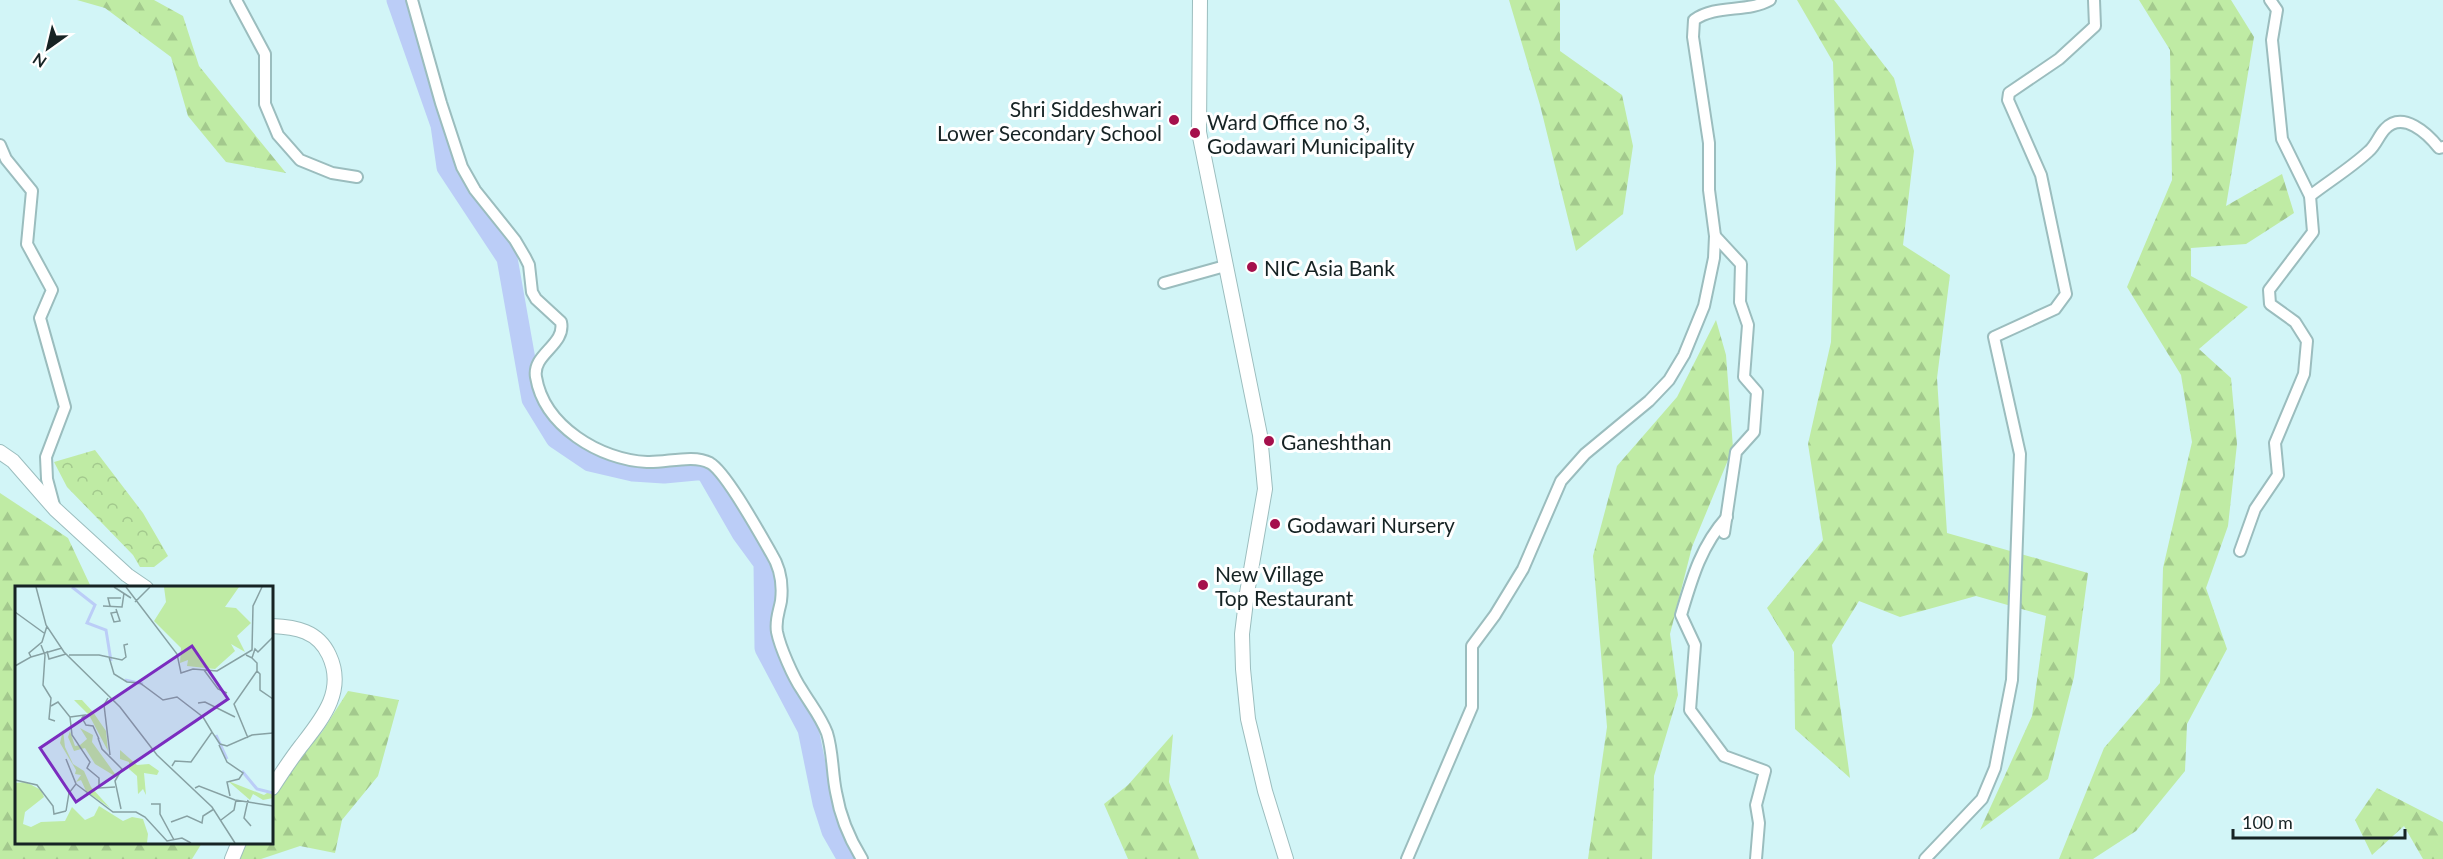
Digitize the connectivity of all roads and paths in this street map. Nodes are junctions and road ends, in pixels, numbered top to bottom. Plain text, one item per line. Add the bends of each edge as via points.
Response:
1 (236, 0) edge
2 (412, 0) edge
3 (1200, 0) edge
4 (1770, 0) edge
5 (2094, 0) edge
6 (2270, 0) edge
7 (0, 145) edge
8 (2443, 147) edge
9 (357, 177) dead end
10 (2310, 196) junction
11 (1715, 236) junction
12 (1225, 266) junction
13 (1164, 283) dead end
14 (0, 452) edge
15 (55, 509) junction
16 (1727, 517) junction
17 (1724, 533) dead end
18 (2240, 551) dead end
19 (143, 586) edge
20 (273, 626) edge
21 (273, 787) edge
22 (240, 844) edge
23 (232, 859) edge
24 (862, 859) edge
25 (1286, 859) edge
26 (1407, 859) edge
27 (1756, 859) edge
28 (1925, 859) edge

1 - 9 street via 265,54 265,104 278,135 300,160 332,173
2 - 24 street via 462,167 525,257 532,292 561,322 559,338 539,360 536,371 548,407 576,438 601,451 645,462 703,460 722,473 779,567 781,601 777,633 801,689 823,723 847,834
3 - 12 street via 1199,132
4 - 11 street via 1705,12 1694,20 1693,37 1709,143 1709,190
5 - 28 street via 2095,26 2059,59 2009,93 2008,100 2041,175 2066,294 2055,309 1994,337 2020,453 2012,680 1995,768 1982,799
6 - 10 street via 2277,10 2272,40 2282,139
7 - 15 street via 6,159 32,190 27,244 52,290 40,318 65,407 46,457
8 - 10 street via 2439,148 2416,126 2401,122 2386,128 2370,150
10 - 18 street via 2313,232 2269,290 2270,304 2295,322 2307,341 2304,374 2275,443 2278,475 2255,509
11 - 16 street via 1741,264 1740,302 1748,325 1744,377 1757,392 1754,432 1736,452
11 - 26 street via 1704,306 1684,355 1669,380 1649,401 1585,454 1562,481 1523,569 1472,646 1472,707
12 - 13 street
12 - 25 street via 1260,435 1265,489 1242,633 1247,709 1265,791
14 - 15 street via 13,461
15 - 19 street
16 - 17 street
16 - 27 street via 1703,549 1682,615 1695,645 1690,710 1724,756 1765,771 1756,805
20 - 21 street via 292,627 318,638 331,659 334,674 333,696 326,713
22 - 23 street

